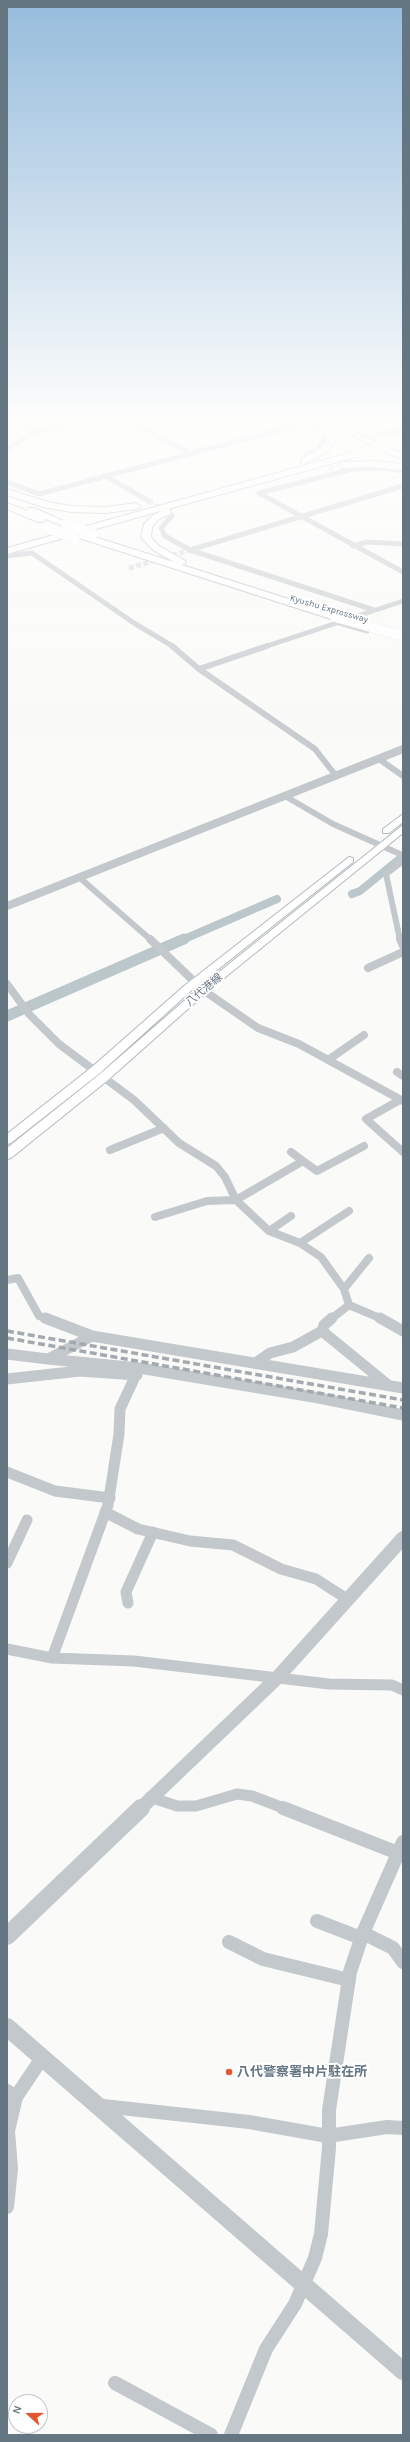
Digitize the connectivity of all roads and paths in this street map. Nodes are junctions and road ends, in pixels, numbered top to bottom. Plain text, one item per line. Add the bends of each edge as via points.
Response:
1 (57, 534) edge
2 (69, 534) edge
3 (70, 534) edge
4 (93, 534) edge
5 (146, 534) edge
6 (164, 534) edge
7 (244, 534) edge
8 (332, 534) edge
9 (403, 544) edge
10 (353, 546) junction
11 (7, 548) edge
12 (190, 550) junction
13 (7, 551) edge
14 (7, 556) edge
15 (187, 565) junction
16 (403, 572) edge
17 (403, 600) edge
18 (374, 610) junction
19 (337, 618) junction
20 (403, 630) edge
21 (403, 636) edge
22 (403, 640) edge
23 (199, 669) junction
24 (403, 749) edge
25 (379, 759) junction
26 (336, 776) junction
27 (403, 776) edge
28 (285, 796) junction
29 (403, 817) edge
30 (403, 828) edge
31 (377, 844) junction
32 (402, 858) edge
33 (80, 878) junction
34 (7, 906) edge
35 (403, 946) edge
36 (403, 952) edge
37 (368, 968) dead end
38 (7, 984) edge
39 (199, 986) junction
40 (364, 1035) dead end
41 (328, 1060) junction
42 (100, 1073) junction
43 (402, 1101) edge
44 (164, 1128) junction
45 (7, 1140) edge
46 (364, 1146) dead end
47 (110, 1150) dead end
48 (291, 1152) dead end
49 (403, 1152) edge
50 (7, 1155) edge
51 (303, 1161) junction
52 (236, 1200) junction
53 (349, 1211) dead end
54 (291, 1216) dead end
55 (155, 1217) dead end
56 (269, 1231) junction
57 (300, 1243) junction
58 (369, 1258) dead end
59 (7, 1280) edge
60 (344, 1289) junction
61 (349, 1305) junction
62 (322, 1331) junction
63 (403, 1331) edge
64 (92, 1336) junction
65 (7, 1354) edge
66 (48, 1359) junction
67 (257, 1362) junction
68 (138, 1372) junction
69 (7, 1379) edge
70 (390, 1386) junction
71 (403, 1388) edge
72 (403, 1415) edge
73 (7, 1472) edge
74 (110, 1498) junction
75 (105, 1512) junction
76 (27, 1520) dead end
77 (153, 1532) junction
78 (403, 1538) edge
79 (7, 1563) edge
80 (347, 1599) junction
81 (128, 1603) dead end
82 (7, 1649) edge
83 (52, 1658) junction
84 (277, 1678) junction
85 (403, 1690) edge
86 (150, 1797) junction
87 (401, 1848) edge
88 (317, 1921) dead end
89 (7, 1936) edge
90 (362, 1936) junction
91 (228, 1942) dead end
92 (403, 1962) edge
93 (349, 1980) junction
94 (7, 2027) edge
95 (42, 2058) junction
96 (11, 2094) edge
97 (97, 2106) junction
98 (403, 2128) edge
99 (328, 2136) junction
100 (7, 2207) edge
101 (304, 2285) junction
102 (403, 2371) edge
103 (114, 2383) dead end
104 (211, 2435) edge
105 (231, 2435) edge

1 - 11 highway
2 - 13 highway
3 - 19 highway, Kyushu Expressway, bridge
4 - 15 highway, Kyushu Expressway, bridge
5 - 15 highway via 149,541 165,554
6 - 12 street
7 - 12 street
8 - 10 street
9 - 10 street via 368,542
10 - 16 street
12 - 18 street
14 - 23 street via 32,553 134,624 175,648
15 - 19 highway, Kyushu Expressway
17 - 18 street
18 - 19 street
19 - 20 highway, Kyushu Expressway
19 - 21 highway, Kyushu Expressway, bridge
19 - 22 street
19 - 23 street
23 - 26 street via 315,749
24 - 25 street
25 - 26 street
25 - 27 street
26 - 28 street
28 - 31 street via 333,824
28 - 33 street
29 - 31 main road, 八代港線
30 - 31 main road, 八代港線
31 - 32 street
31 - 39 main road, 八代港線
32 - 35 street via 386,874
33 - 34 street
33 - 39 street
36 - 37 street
38 - 42 street via 29,1014 59,1044
39 - 41 street via 258,1028 300,1044
39 - 42 main road, 八代港線
40 - 41 street
41 - 43 street
42 - 44 street
42 - 45 main road, 八代港線
42 - 50 main road, 八代港線
43 - 49 street via 366,1119
44 - 47 street
44 - 52 street via 179,1143 216,1166 225,1177
46 - 51 street via 317,1171
48 - 51 street
51 - 52 street
52 - 55 street via 207,1201
52 - 56 street
53 - 57 street
54 - 56 street
56 - 57 street
57 - 60 street via 321,1258
58 - 60 street
59 - 64 street via 18,1278 39,1316
60 - 61 street
61 - 62 street via 324,1325
61 - 63 street
62 - 67 street via 293,1347 270,1353
62 - 70 street
64 - 66 street
64 - 67 street via 210,1355 221,1359
65 - 66 street
66 - 68 street
67 - 70 street
68 - 69 street via 80,1371
68 - 72 street via 319,1398
68 - 74 street via 120,1409
70 - 71 street
73 - 74 street via 55,1491
74 - 75 street
75 - 77 street via 138,1529
75 - 83 street
76 - 79 street
77 - 80 street via 190,1541 234,1545 281,1569 316,1579
77 - 81 street via 126,1592
78 - 80 street
80 - 84 street
82 - 83 street
83 - 84 street via 134,1661
84 - 85 street via 329,1684 392,1685
84 - 86 street
86 - 87 street via 177,1806 190,1806 212,1804 237,1794 252,1796
86 - 89 street
87 - 90 street
88 - 90 street
90 - 92 street via 393,1948
90 - 93 street
91 - 93 street via 263,1959
93 - 99 street via 329,2110
94 - 95 street
95 - 96 street
95 - 97 street
96 - 100 street
97 - 99 street via 249,2122
97 - 101 street
98 - 99 street via 387,2127
99 - 101 street via 321,2234
101 - 102 street
101 - 105 street via 266,2349
103 - 104 street

